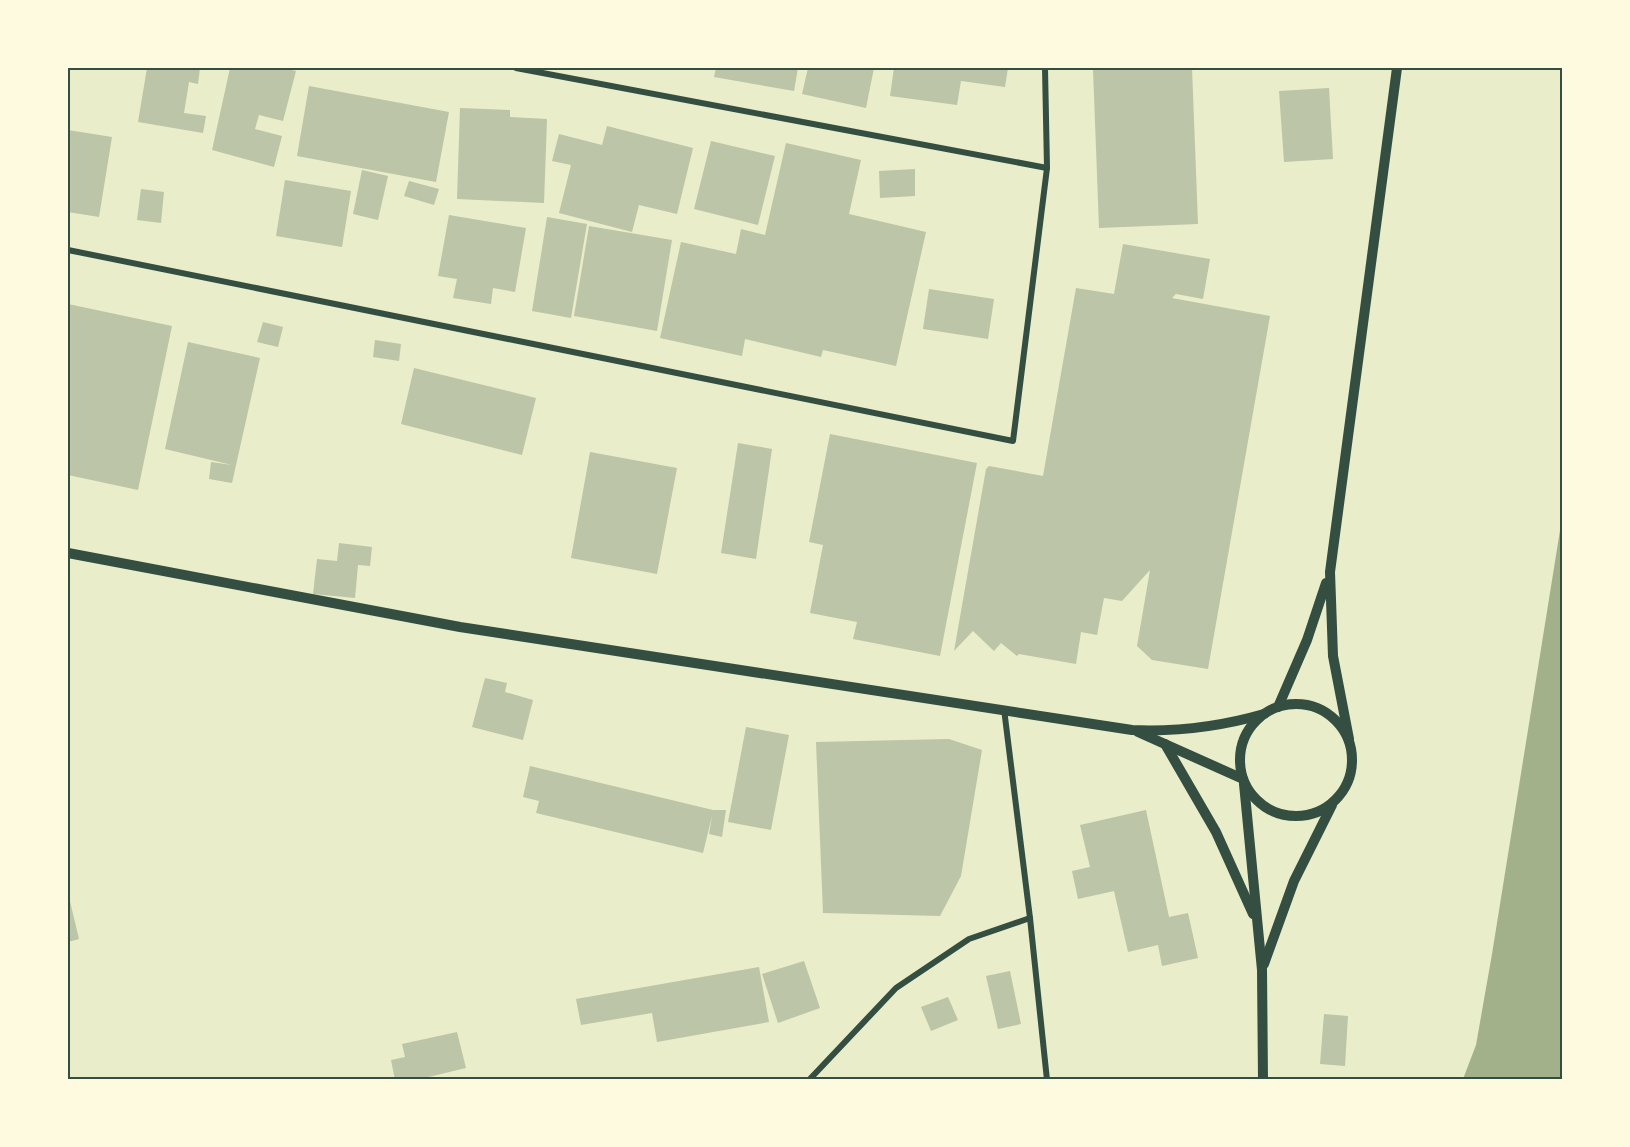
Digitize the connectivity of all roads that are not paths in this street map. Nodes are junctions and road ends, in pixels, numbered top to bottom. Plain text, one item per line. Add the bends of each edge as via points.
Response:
1 (516, 68) edge
2 (1045, 68) edge
3 (1397, 68) edge
4 (1047, 168) junction
5 (68, 250) edge
6 (68, 553) edge
7 (1330, 572) junction
8 (1278, 707) junction
9 (1004, 708) junction
10 (1264, 714) junction
11 (1132, 730) junction
12 (1349, 739) junction
13 (1165, 744) junction
14 (1243, 780) junction
15 (1333, 804) junction
16 (1030, 918) junction
17 (1258, 924) junction
18 (1262, 970) junction
19 (809, 1080) edge
20 (1047, 1080) edge
21 (1263, 1080) edge

1 - 4 street
2 - 4 street
3 - 7 street
4 - 5 street via 1014,441
6 - 9 street via 460,627
7 - 8 street
7 - 12 street via 1333,656
8 - 10 street
8 - 12 street via 1312,706 1340,724
9 - 11 street
9 - 16 street
10 - 11 street via 1214,727
10 - 14 street via 1242,743
11 - 13 street
12 - 15 street via 1351,774
13 - 14 street
13 - 17 street via 1216,832
14 - 15 street via 1266,808 1282,815 1309,815
14 - 17 street
15 - 18 street via 1294,881
16 - 19 street via 969,939 896,988
16 - 20 street
17 - 18 street
18 - 21 street

